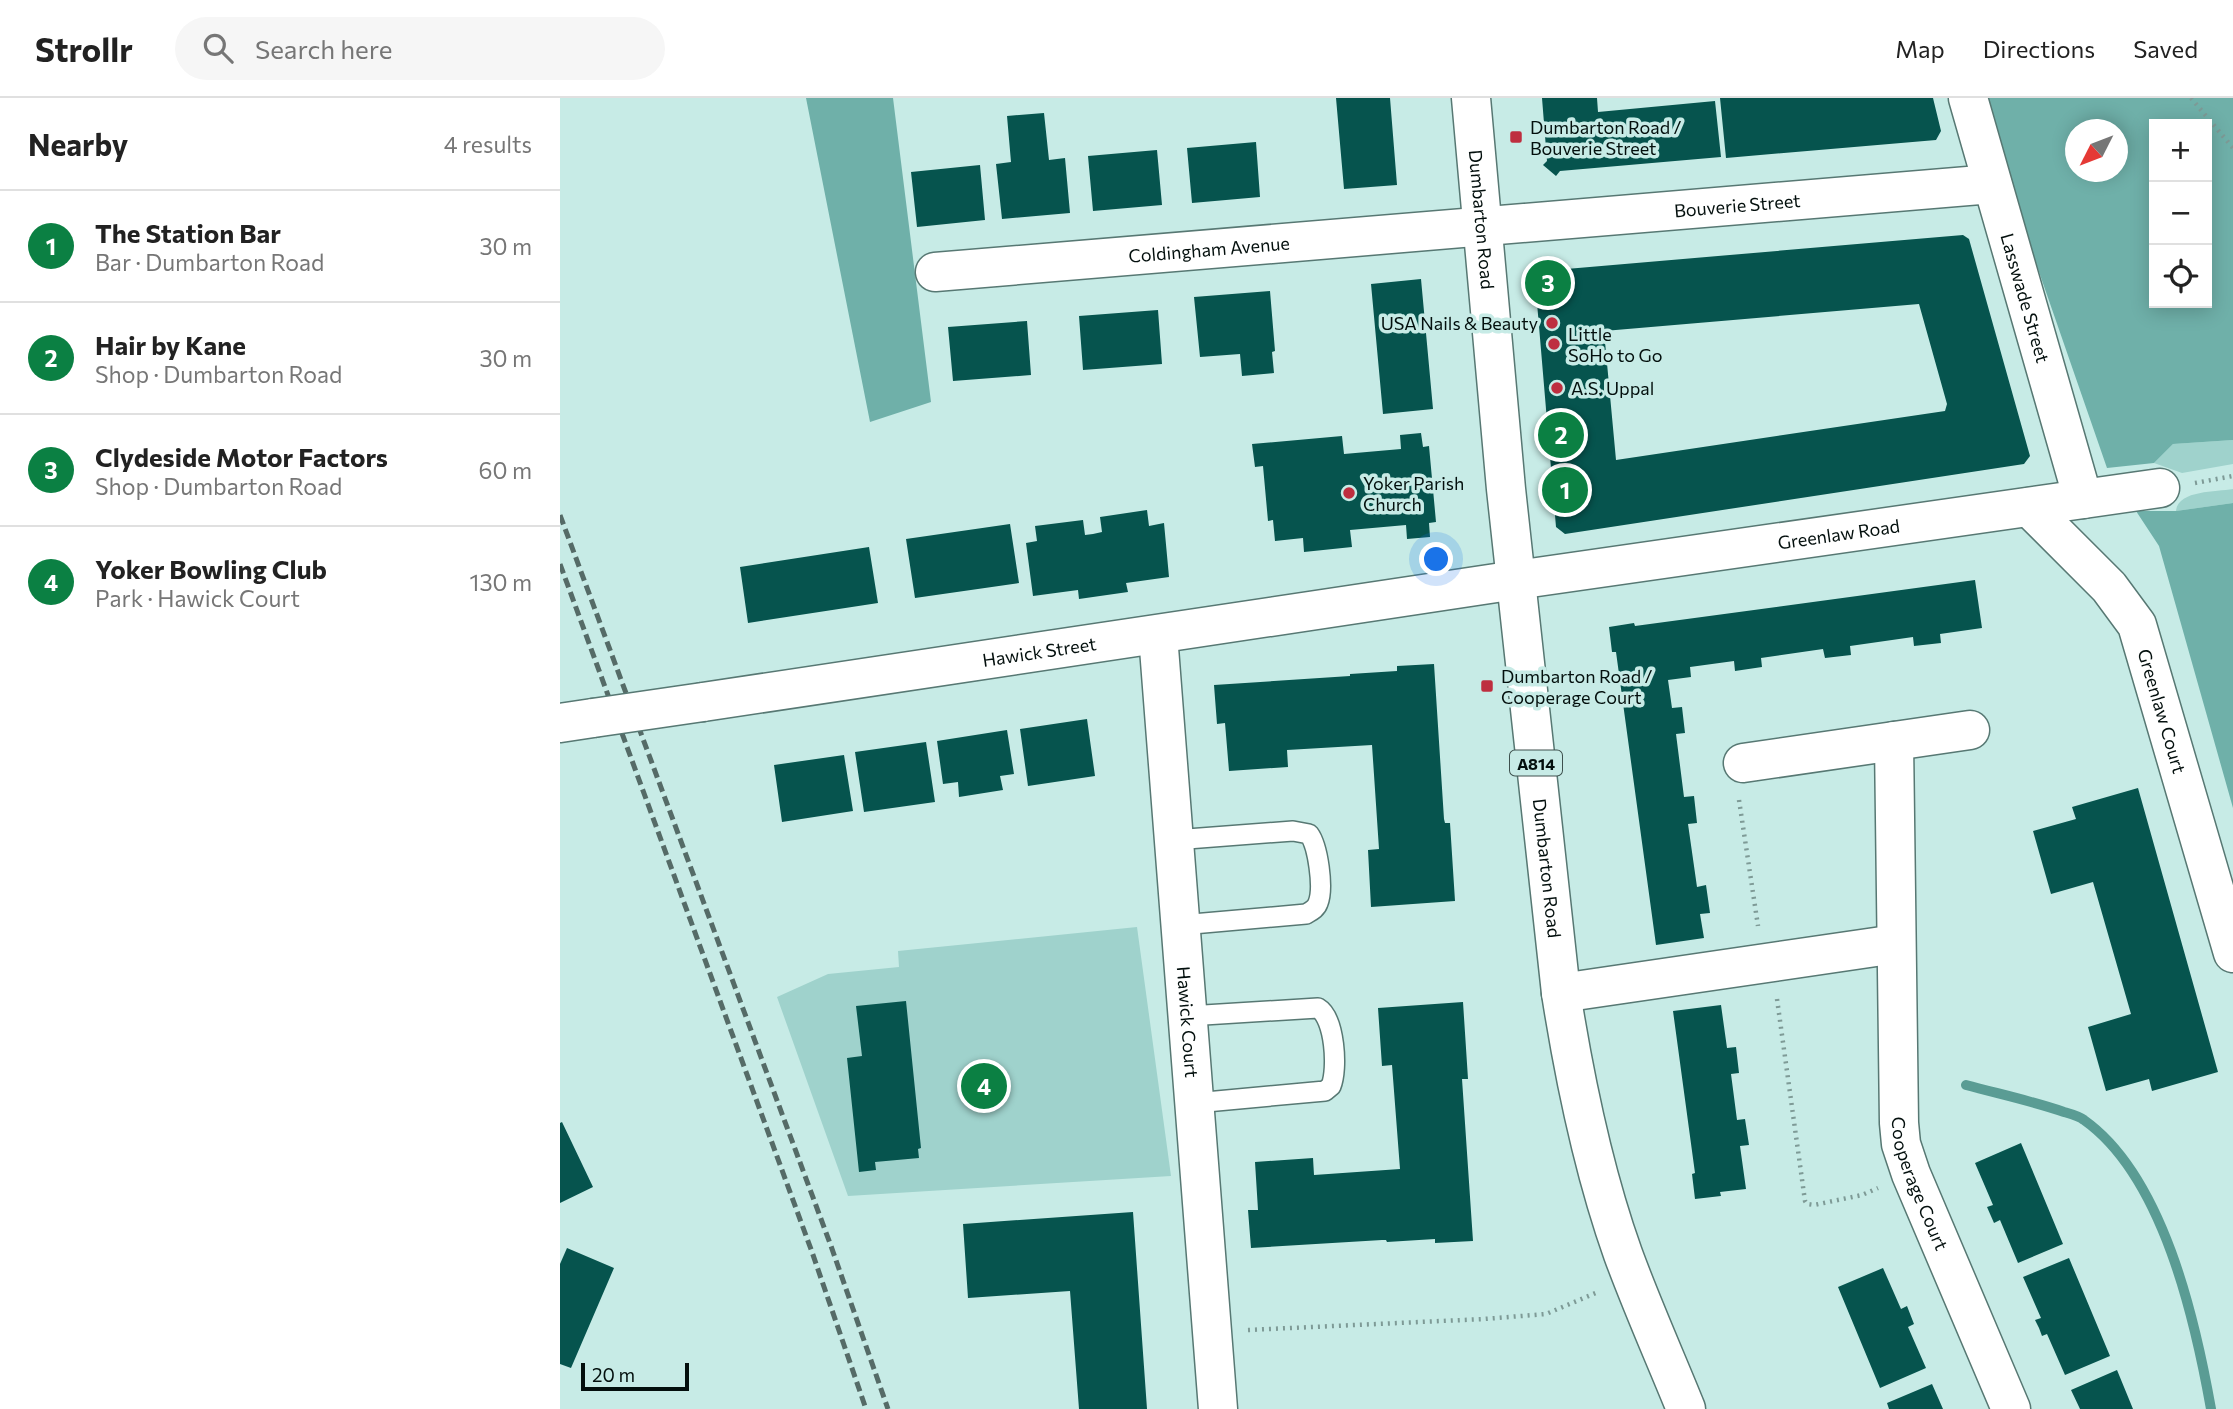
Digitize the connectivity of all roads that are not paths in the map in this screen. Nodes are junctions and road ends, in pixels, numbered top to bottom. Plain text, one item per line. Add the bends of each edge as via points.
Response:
1 (1471, 98) edge
2 (1968, 98) edge
3 (1993, 184) junction
4 (1482, 226) junction
5 (935, 272) dead end
6 (2160, 488) dead end
7 (2083, 499) junction
8 (2029, 507) junction
9 (1516, 580) junction
10 (1158, 635) junction
11 (576, 720) edge
12 (1970, 730) dead end
13 (1894, 741) junction
14 (1741, 779) road end
15 (1174, 840) junction
16 (1181, 925) junction
17 (1896, 944) junction
18 (2233, 953) edge
19 (1562, 993) junction
20 (1188, 1016) junction
21 (1195, 1103) junction
22 (1218, 1409) edge
23 (1686, 1409) edge
24 (2011, 1409) edge

1 - 4 street, Dumbarton Road / A814
2 - 3 street, Lasswade Street
3 - 4 street, Bouverie Street
3 - 7 street, Lasswade Street
4 - 5 street, Coldingham Avenue
4 - 9 street, Dumbarton Road / A814
6 - 7 street, Greenlaw Road
7 - 8 street, Greenlaw Road
8 - 9 street, Greenlaw Road
8 - 18 street, Greenlaw Court via 2109,587 2137,625
9 - 10 street, Hawick Street
9 - 19 street, Dumbarton Road / A814
10 - 11 street, Hawick Street, bridge
10 - 15 street, Hawick Court
12 - 13 street
13 - 14 street
13 - 17 street, Cooperage Court
15 - 16 street, Hawick Court
15 - 16 lane via 1293,831 1309,834 1316,848 1320,894 1314,910 1306,914
16 - 20 street, Hawick Court
17 - 19 street
17 - 24 street, Cooperage Court via 1901,1144
19 - 23 street, Dumbarton Road / A814 via 1577,1092 1612,1221
20 - 21 street, Hawick Court
20 - 21 lane via 1318,1008 1329,1018 1334,1070 1331,1087 1325,1091
21 - 22 street, Hawick Court

